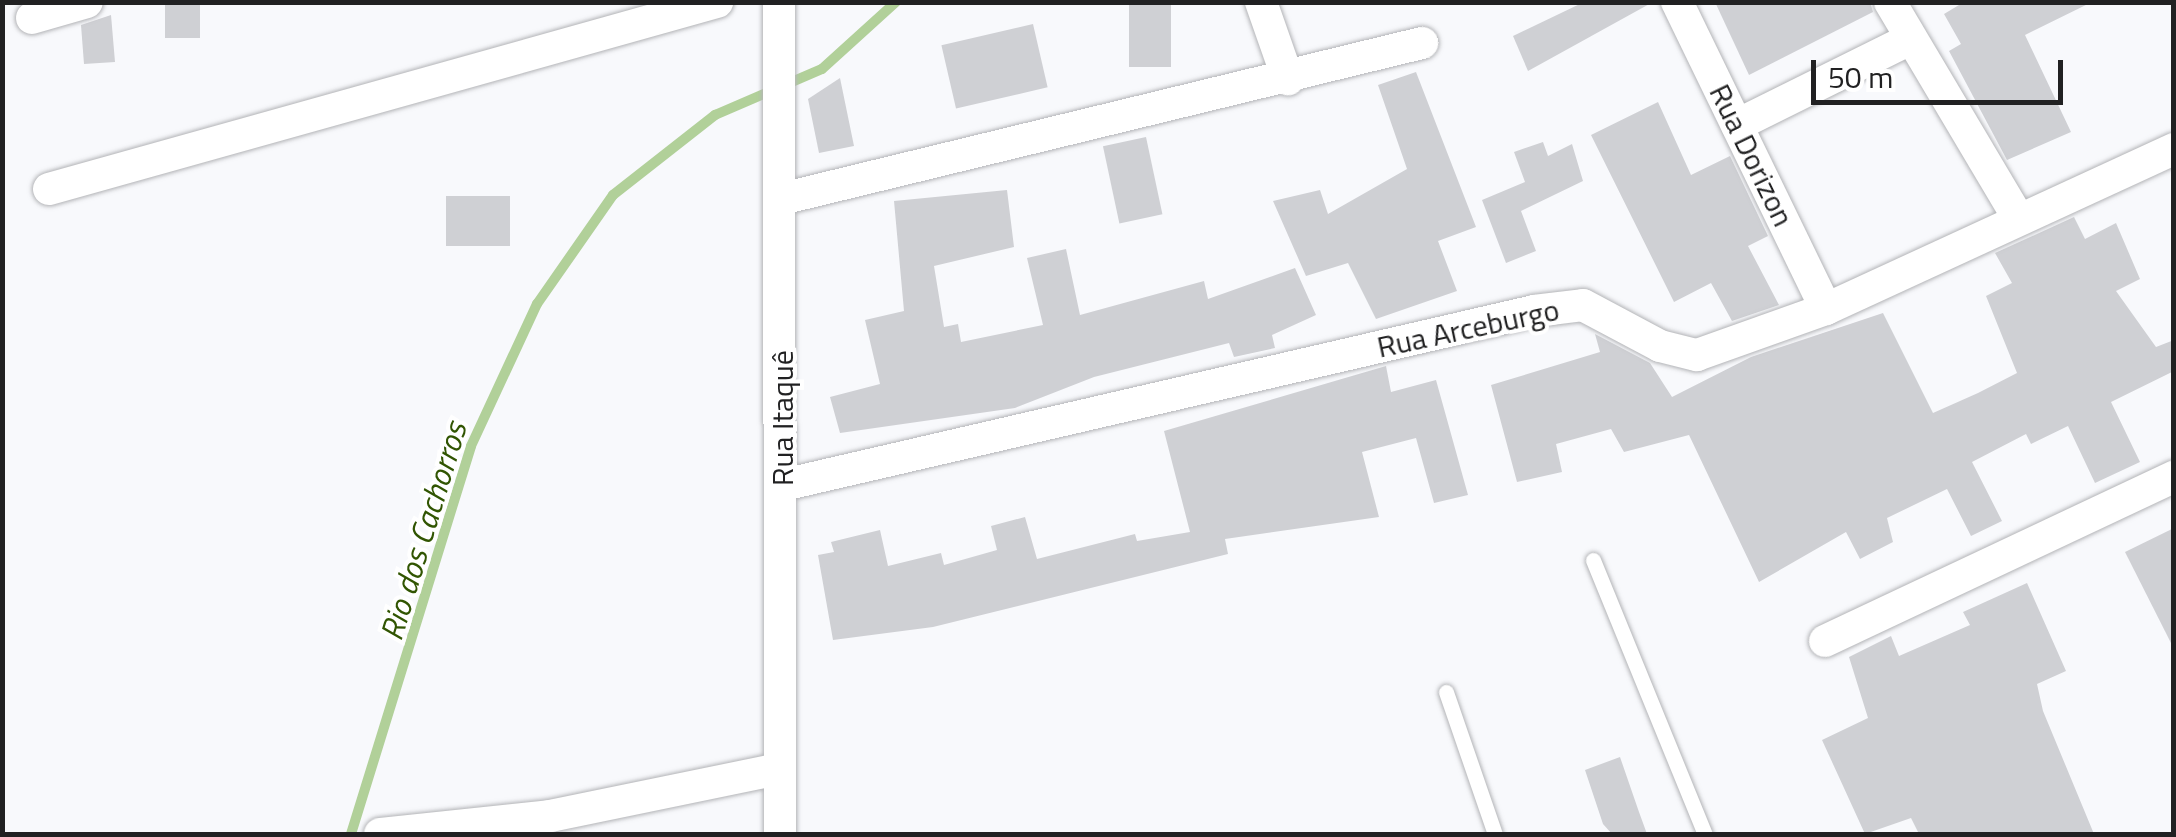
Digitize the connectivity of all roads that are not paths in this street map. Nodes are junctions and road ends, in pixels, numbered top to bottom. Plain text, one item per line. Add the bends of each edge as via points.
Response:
1 (87, 2) edge
2 (717, 2) edge
3 (779, 2) edge
4 (1261, 2) edge
5 (1676, 2) edge
6 (1890, 2) edge
7 (32, 18) dead end
8 (1908, 40) junction
9 (1422, 43) dead end
10 (1288, 79) junction
11 (1737, 124) junction
12 (2174, 149) edge
13 (49, 189) dead end
14 (781, 198) junction
15 (2018, 218) junction
16 (1826, 309) junction
17 (2174, 477) edge
18 (782, 485) junction
19 (1593, 560) dead end
20 (1825, 641) dead end
21 (1446, 692) dead end
22 (778, 769) junction
23 (511, 827) edge
24 (380, 834) edge
25 (406, 834) edge
26 (780, 834) edge
27 (1495, 834) edge
28 (1705, 834) edge

1 - 7 street
2 - 13 street
3 - 14 street, Rua Itaquê
4 - 10 street
5 - 11 street, Rua Dorizon
6 - 8 street
8 - 11 street
8 - 15 street
9 - 10 street
10 - 14 street
11 - 16 street, Rua Dorizon
12 - 15 street, Rua Arceburgo
14 - 18 street, Rua Itaquê
15 - 16 street, Rua Arceburgo
16 - 18 street, Rua Arceburgo via 1697,355 1583,305 1534,311
17 - 20 street
18 - 22 street, Rua Itaquê
19 - 28 lane
21 - 27 lane
22 - 23 street
22 - 26 street, Rua Itaquê
23 - 25 street
24 - 25 street

